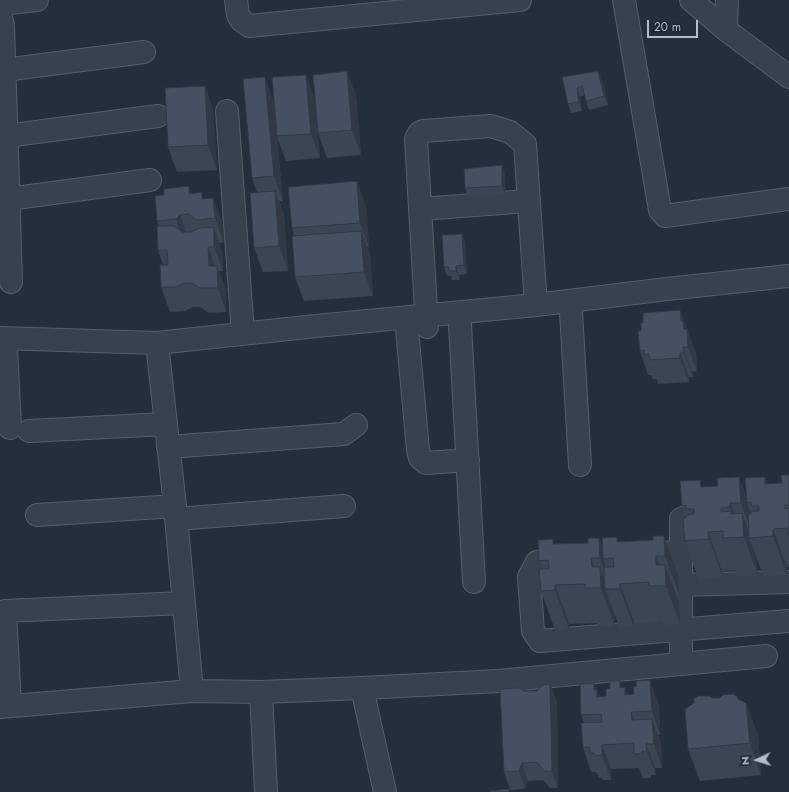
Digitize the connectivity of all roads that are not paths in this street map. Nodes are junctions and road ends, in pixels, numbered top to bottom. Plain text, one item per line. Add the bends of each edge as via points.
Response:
1 (37, 0) edge
2 (236, 0) edge
3 (520, 0) edge
4 (624, 0) edge
5 (691, 0) edge
6 (727, 0) edge
7 (0, 4) edge
8 (0, 13) edge
9 (726, 30) junction
10 (144, 52) dead end
11 (4, 70) junction
12 (789, 77) edge
13 (227, 111) dead end
14 (158, 116) dead end
15 (6, 136) junction
16 (150, 180) dead end
17 (8, 199) junction
18 (789, 199) edge
19 (529, 201) junction
20 (420, 209) junction
21 (789, 276) edge
22 (11, 282) dead end
23 (789, 290) edge
24 (536, 305) junction
25 (571, 312) junction
26 (420, 324) junction
27 (460, 324) junction
28 (244, 334) junction
29 (2, 344) edge
30 (158, 348) junction
31 (166, 424) junction
32 (356, 425) dead end
33 (168, 447) junction
34 (468, 460) junction
35 (580, 465) dead end
36 (344, 506) dead end
37 (737, 508) edge
38 (175, 512) junction
39 (37, 516) dead end
40 (681, 552) junction
41 (621, 555) edge
42 (590, 557) edge
43 (474, 582) dead end
44 (789, 582) edge
45 (681, 584) junction
46 (183, 603) junction
47 (789, 621) edge
48 (681, 630) junction
49 (766, 656) dead end
50 (681, 664) junction
51 (362, 688) junction
52 (192, 691) junction
53 (261, 692) junction
54 (5, 706) edge
55 (266, 792) edge
56 (385, 792) edge

1 - 7 street
2 - 3 street via 238,15 249,26
4 - 18 street via 660,210 665,216
5 - 9 street
6 - 9 street
8 - 11 street via 3,26
9 - 12 street
10 - 11 street
11 - 15 street
13 - 28 street
14 - 15 street
15 - 17 street
16 - 17 street
17 - 22 street
19 - 20 street
19 - 20 street via 525,144 510,132 483,126 419,133 416,139
19 - 24 street
20 - 26 street
21 - 24 street
23 - 25 street
24 - 26 street
25 - 27 street
25 - 35 street
26 - 27 street
26 - 28 street
26 - 30 street
26 - 34 street via 420,458 426,463
27 - 34 street
28 - 30 street
29 - 30 street
29 - 31 street via 19,429
30 - 31 street
31 - 33 street
32 - 33 street via 344,434
33 - 38 street
34 - 43 street
36 - 38 street
37 - 40 street via 700,510 681,519
38 - 39 street
38 - 46 street
40 - 41 street
40 - 45 street
42 - 48 street via 537,562 530,576 533,631 540,641
44 - 45 street
45 - 48 street
46 - 52 street
46 - 54 street via 5,611
47 - 48 street
48 - 50 street
49 - 50 street
50 - 51 street via 499,681
51 - 53 street
51 - 56 street
52 - 53 street
52 - 54 street
53 - 55 street

